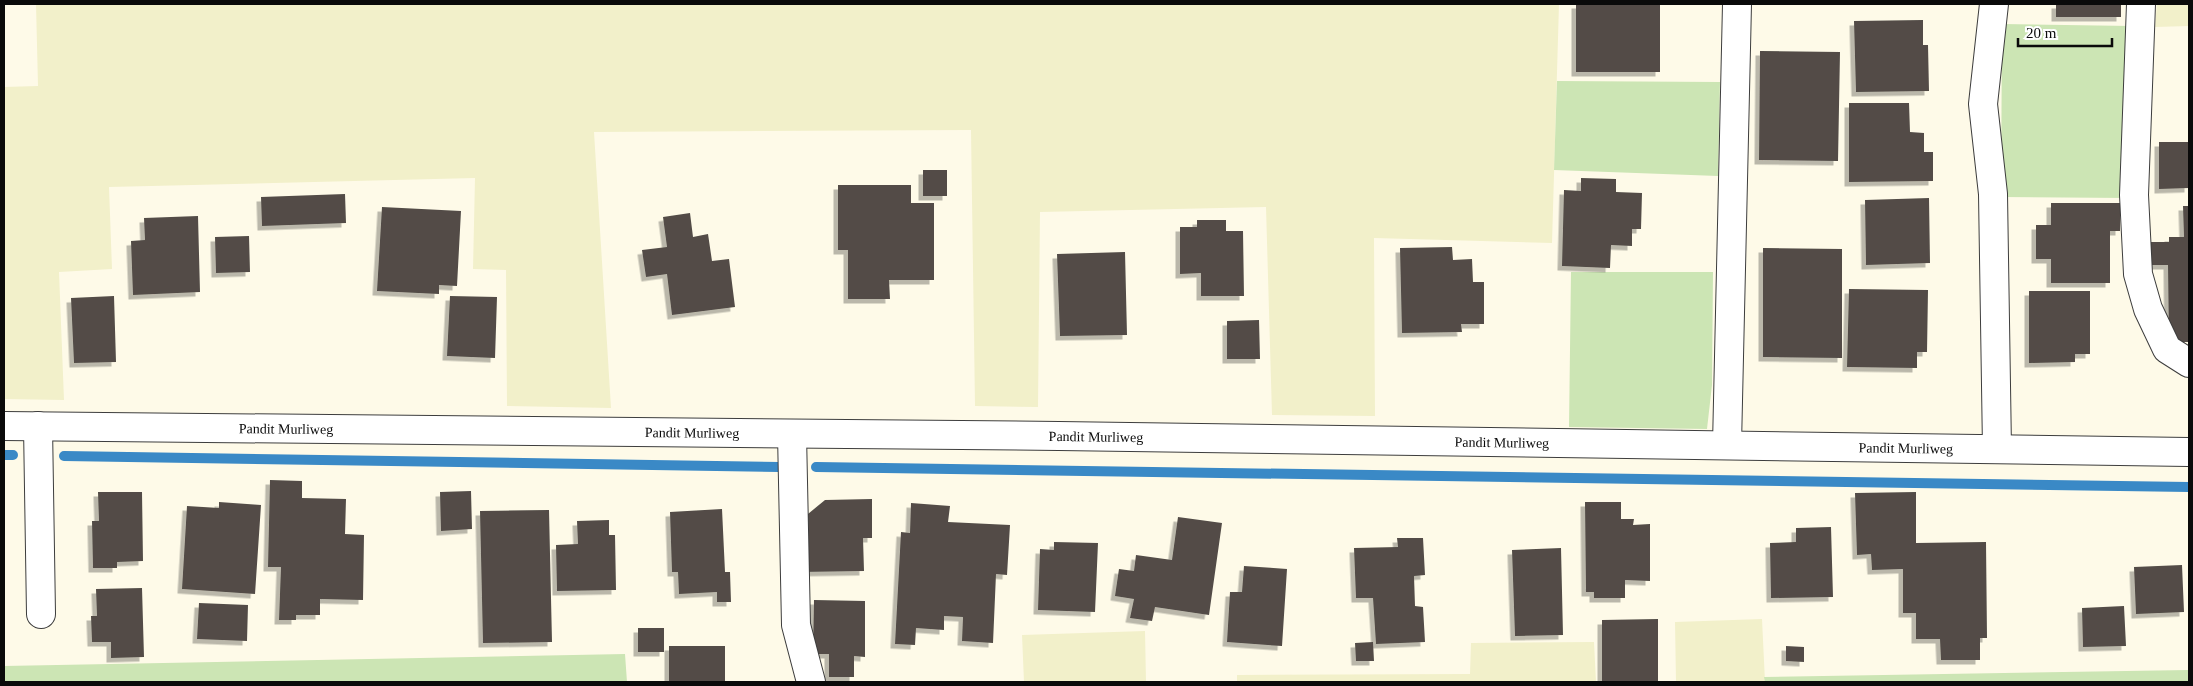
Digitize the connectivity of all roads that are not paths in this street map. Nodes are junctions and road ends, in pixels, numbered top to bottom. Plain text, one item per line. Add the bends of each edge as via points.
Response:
1 (1737, 4) edge
2 (1994, 4) edge
3 (2142, 4) edge
4 (2189, 363) edge
5 (4, 426) edge
6 (38, 426) junction
7 (792, 434) junction
8 (1727, 446) junction
9 (1997, 449) junction
10 (2189, 452) edge
11 (41, 614) dead end
12 (811, 682) edge

1 - 8 street
2 - 9 street via 1983,104 1993,194
3 - 4 street via 2134,195 2138,274 2148,308 2167,349
5 - 6 street, Pandit Murliweg
6 - 7 street, Pandit Murliweg
6 - 11 street
7 - 8 street, Pandit Murliweg
7 - 12 street via 796,625
8 - 9 street, Pandit Murliweg
9 - 10 street, Pandit Murliweg

